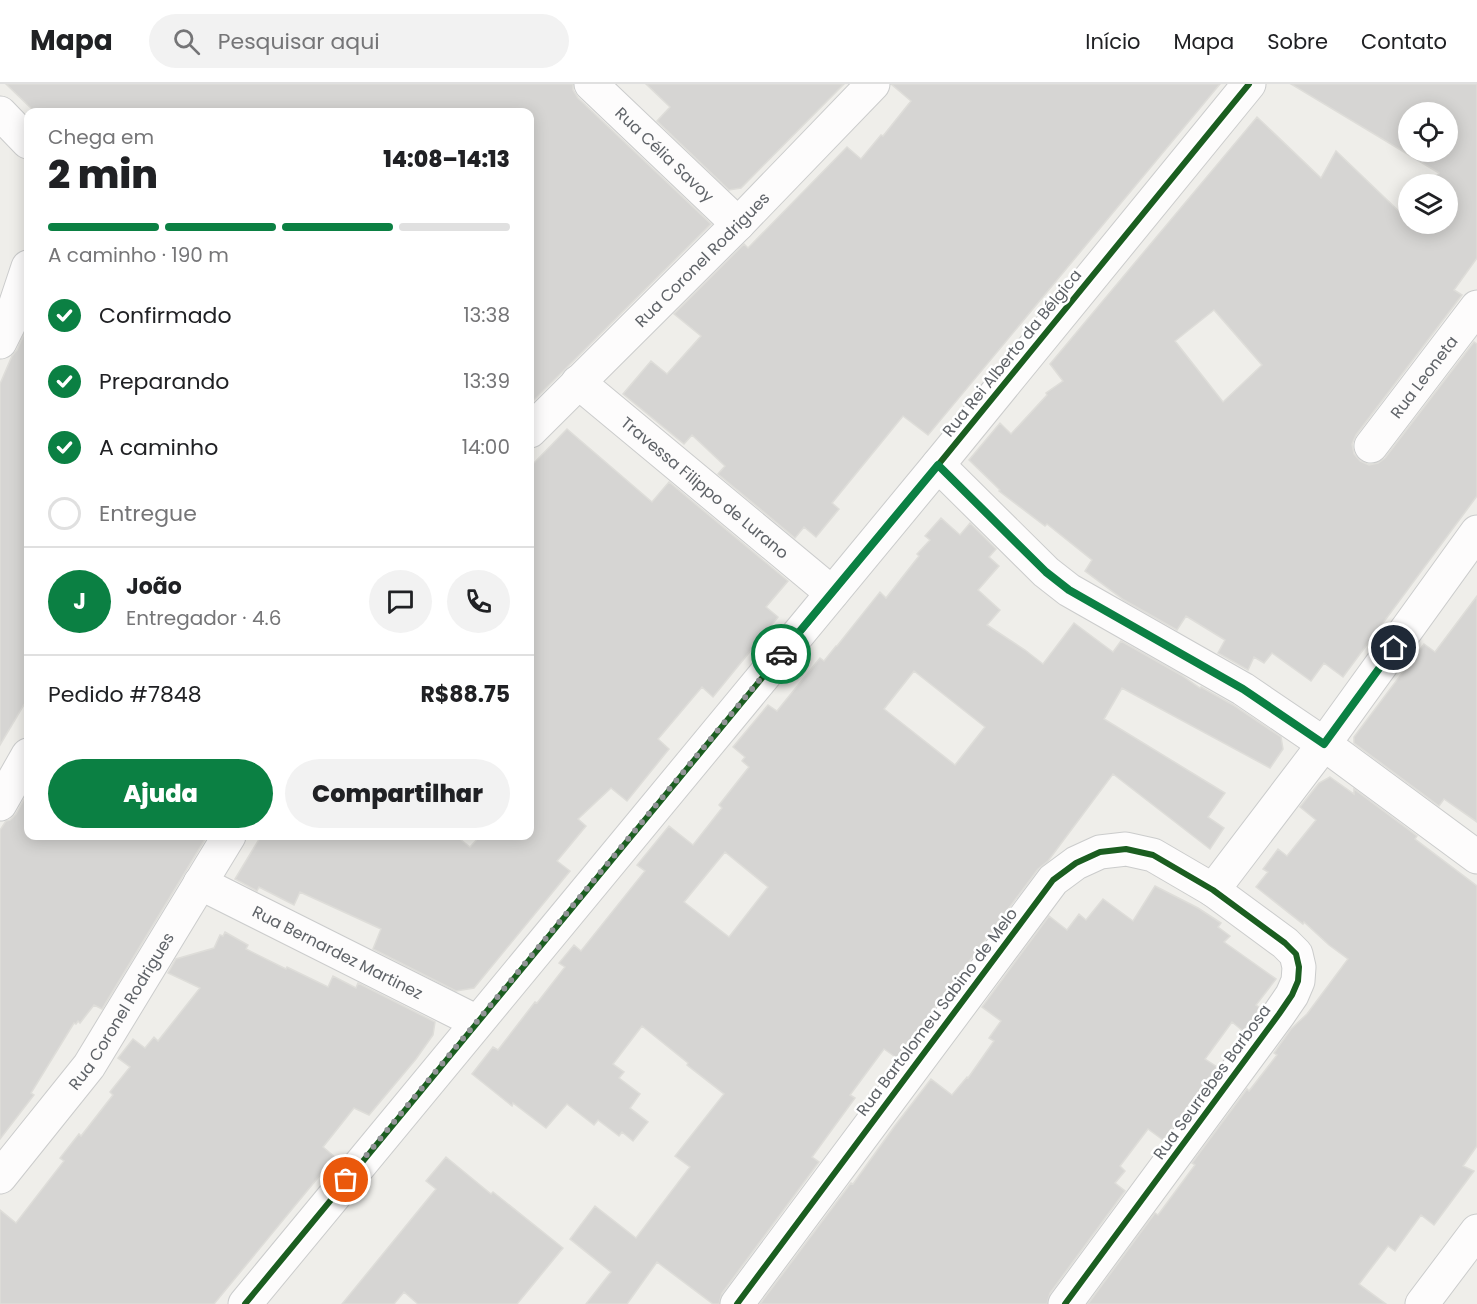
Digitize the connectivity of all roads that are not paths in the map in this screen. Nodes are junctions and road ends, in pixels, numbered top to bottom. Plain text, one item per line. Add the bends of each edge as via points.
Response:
1 (591, 84) edge
2 (873, 84) edge
3 (1249, 84) edge
4 (0, 113) edge
5 (24, 138) edge
6 (738, 224) junction
7 (24, 279) edge
8 (1477, 307) edge
9 (0, 342) edge
10 (578, 382) junction
11 (534, 427) edge
12 (1371, 446) dead end
13 (938, 465) junction
14 (1477, 532) edge
15 (832, 593) junction
16 (1324, 744) junction
17 (24, 762) edge
18 (0, 804) edge
19 (227, 840) edge
20 (1477, 857) edge
21 (200, 883) junction
22 (1213, 890) junction
23 (477, 1022) junction
24 (0, 1177) edge
25 (1477, 1231) edge
26 (245, 1304) edge
27 (737, 1304) edge
28 (1065, 1304) edge
29 (1422, 1304) edge

1 - 6 street, Rua Célia Savoy
2 - 6 street, Rua Coronel Rodrigues
3 - 13 street, Rua Rei Alberto da Bélgica
4 - 5 street
6 - 10 street, Rua Coronel Rodrigues
7 - 9 street
8 - 12 street, Rua Leoneta
10 - 11 street, Rua Coronel Rodrigues
10 - 15 street, Travessa Filippo de Lurano
13 - 15 street, Rua Rei Alberto da Bélgica
13 - 16 street via 1069,590 1243,689
14 - 16 street
15 - 23 street, Rua Rei Alberto da Bélgica
16 - 20 street
16 - 22 street
17 - 18 street
19 - 21 street, Rua Coronel Rodrigues
21 - 23 street, Rua Bernardez Martinez
21 - 24 street, Rua Coronel Rodrigues via 89,1066
22 - 27 street, Rua Bartolomeu Sabino de Melo via 1153,855 1126,849 1100,852 1053,880
22 - 28 street, Rua Seurrebes Barbosa via 1296,954 1298,981 1280,1014
23 - 26 street, Rua Rei Alberto da Bélgica
25 - 29 street

